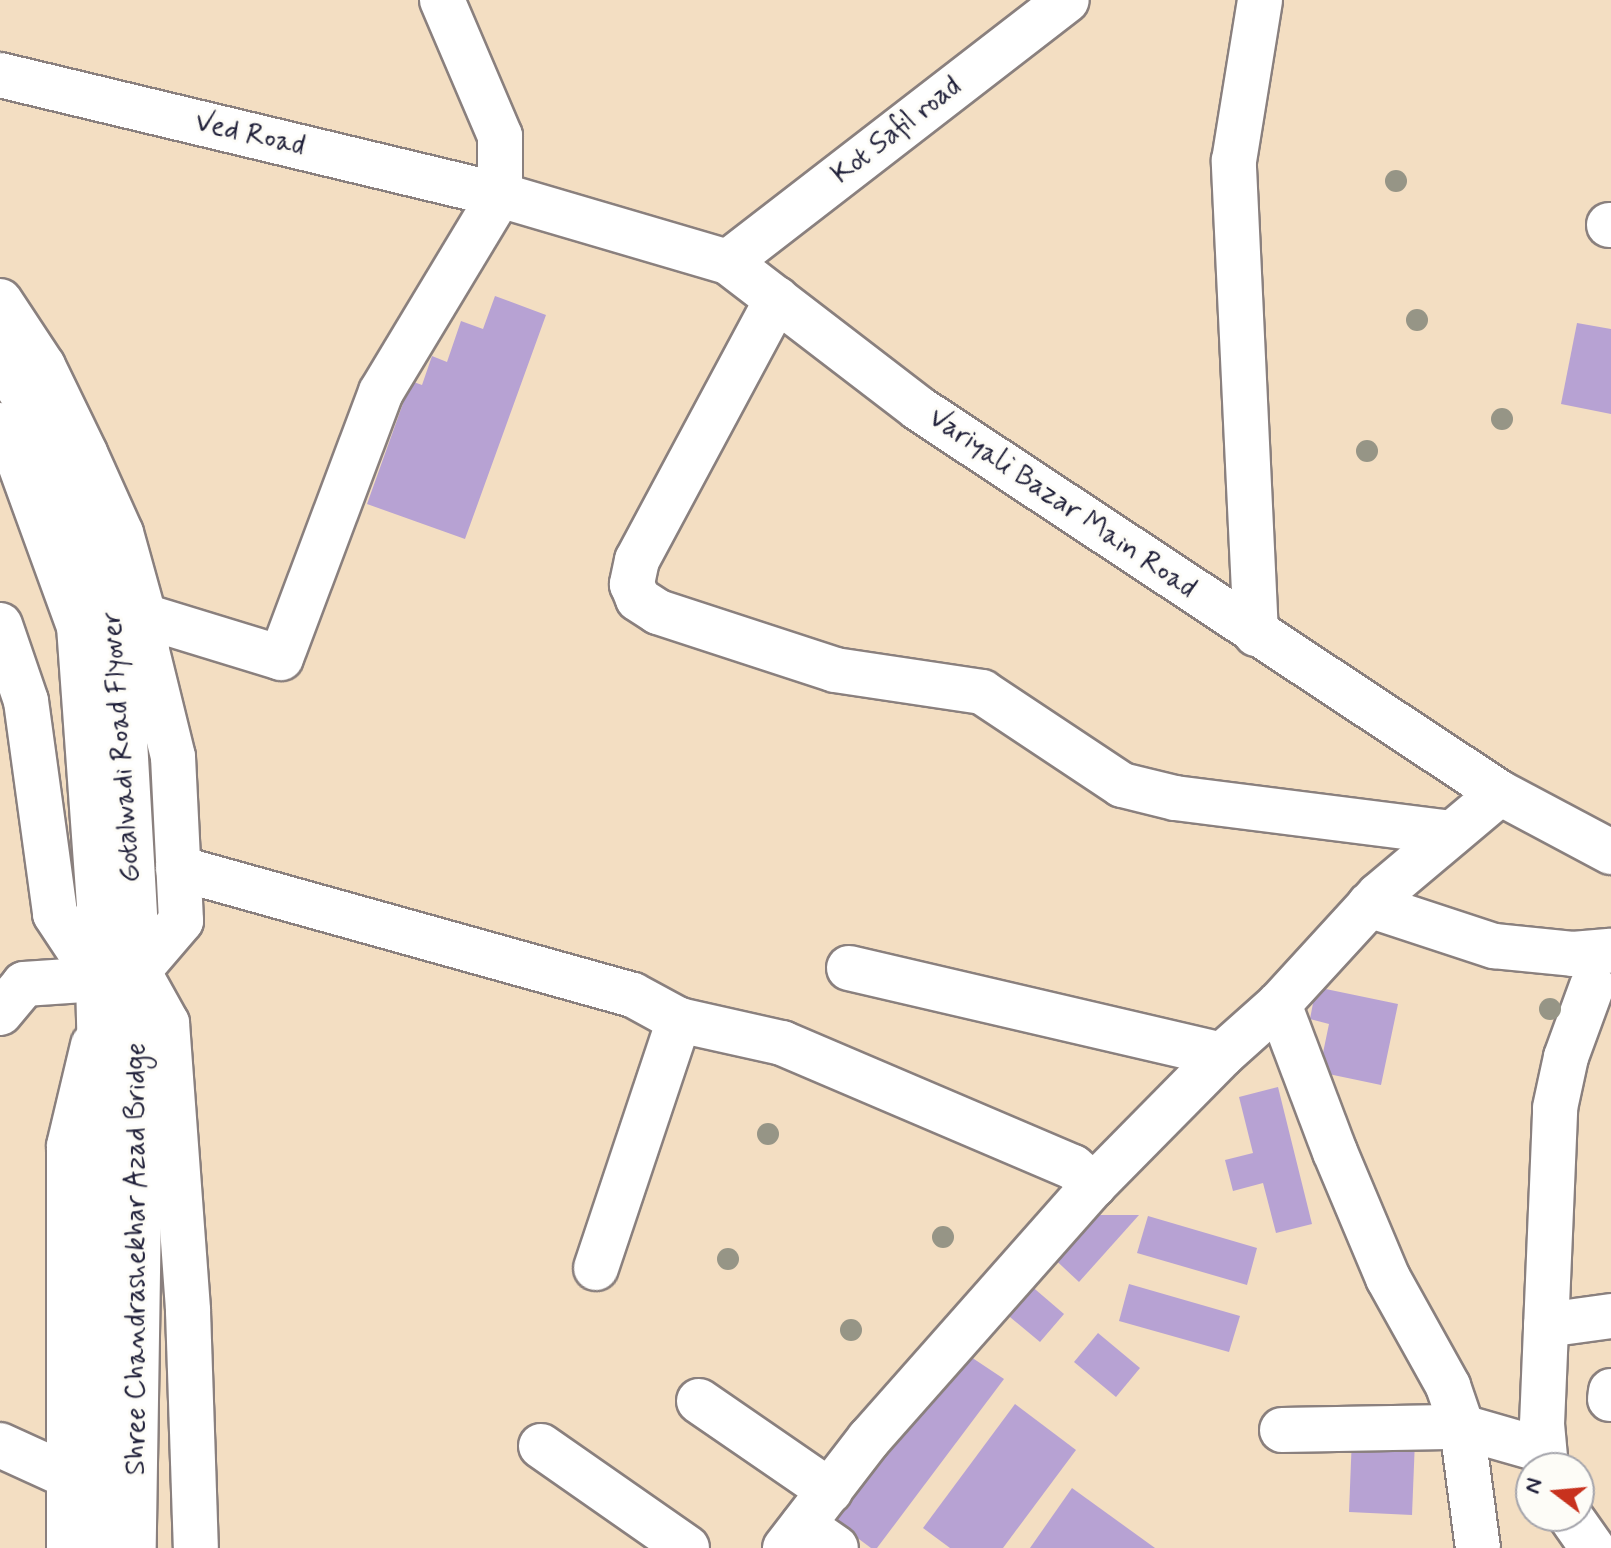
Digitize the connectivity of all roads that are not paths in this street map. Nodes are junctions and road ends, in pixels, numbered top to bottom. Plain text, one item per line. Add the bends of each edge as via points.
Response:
1 (442, 0) edge
2 (1067, 0) edge
3 (1260, 0) edge
4 (0, 75) edge
5 (500, 195) junction
6 (728, 262) junction
7 (777, 299) junction
8 (0, 301) edge
9 (0, 358) edge
10 (0, 425) edge
11 (144, 616) junction
12 (0, 625) edge
13 (1256, 634) junction
14 (1500, 793) junction
15 (1452, 833) junction
16 (1611, 852) edge
17 (178, 868) junction
18 (1369, 905) junction
19 (117, 908) junction
20 (849, 968) dead end
21 (1597, 977) edge
22 (112, 989) junction
23 (1279, 1004) junction
24 (0, 1013) edge
25 (679, 1020) junction
26 (1222, 1055) junction
27 (121, 1146) junction
28 (1094, 1185) junction
29 (596, 1268) dead end
30 (1611, 1316) edge
31 (1546, 1325) junction
32 (1611, 1391) edge
33 (1610, 1399) edge
34 (699, 1401) dead end
35 (1462, 1427) junction
36 (1282, 1430) dead end
37 (0, 1445) edge
38 (541, 1446) dead end
39 (1526, 1452) edge
40 (1544, 1452) edge
41 (68, 1476) junction
42 (830, 1491) junction
43 (808, 1540) edge
44 (69, 1548) edge
45 (97, 1548) edge
46 (134, 1548) edge
47 (196, 1548) edge
48 (687, 1548) edge
49 (1478, 1548) edge

1 - 5 street via 500,136
2 - 6 street, Kot Safil road
3 - 13 street via 1234,161
4 - 5 street, Ved Road
5 - 6 street, Variyali Bazar Main Road
5 - 11 street via 381,392 281,658
6 - 7 street, Variyali Bazar Main Road
7 - 13 street, Variyali Bazar Main Road via 918,408
7 - 15 street via 637,560 632,584 638,599 658,612 835,670 982,692 1122,785 1175,798
8 - 11 street via 43,366 85,453 121,533
9 - 19 street, Gotalwadi Road Flyover via 54,446 118,619
10 - 19 street, Gotalwadi Road Flyover via 13,445 79,626
11 - 17 street via 147,651 173,757
12 - 22 street via 26,701 55,914
13 - 14 street, Variyali Bazar Main Road
14 - 15 street
14 - 16 street, Variyali Bazar Main Road
15 - 18 street
17 - 22 street via 181,921
17 - 25 street via 633,995
18 - 21 street
18 - 23 street
19 - 22 street, Gotalwadi Road Flyover
20 - 26 street
21 - 31 street via 1566,1057 1555,1108
22 - 24 street via 24,984
22 - 27 street, Shree Chandrashekhar Azad Bridge
22 - 27 street, Shree Chandrashekhar Azad Bridge
22 - 41 street via 69,1146
22 - 47 street via 167,1023 188,1311
23 - 26 street
23 - 35 street via 1388,1278 1448,1386
25 - 28 street via 813,1053 1073,1167
25 - 29 street
26 - 28 street
27 - 45 street, Shree Chandrashekhar Azad Bridge
27 - 46 street, Shree Chandrashekhar Azad Bridge
28 - 42 street via 869,1439
30 - 31 street
31 - 40 street
32 - 33 street
34 - 42 street
35 - 36 street
35 - 39 street
35 - 49 street
37 - 41 street
38 - 48 street
41 - 44 street
42 - 43 street

